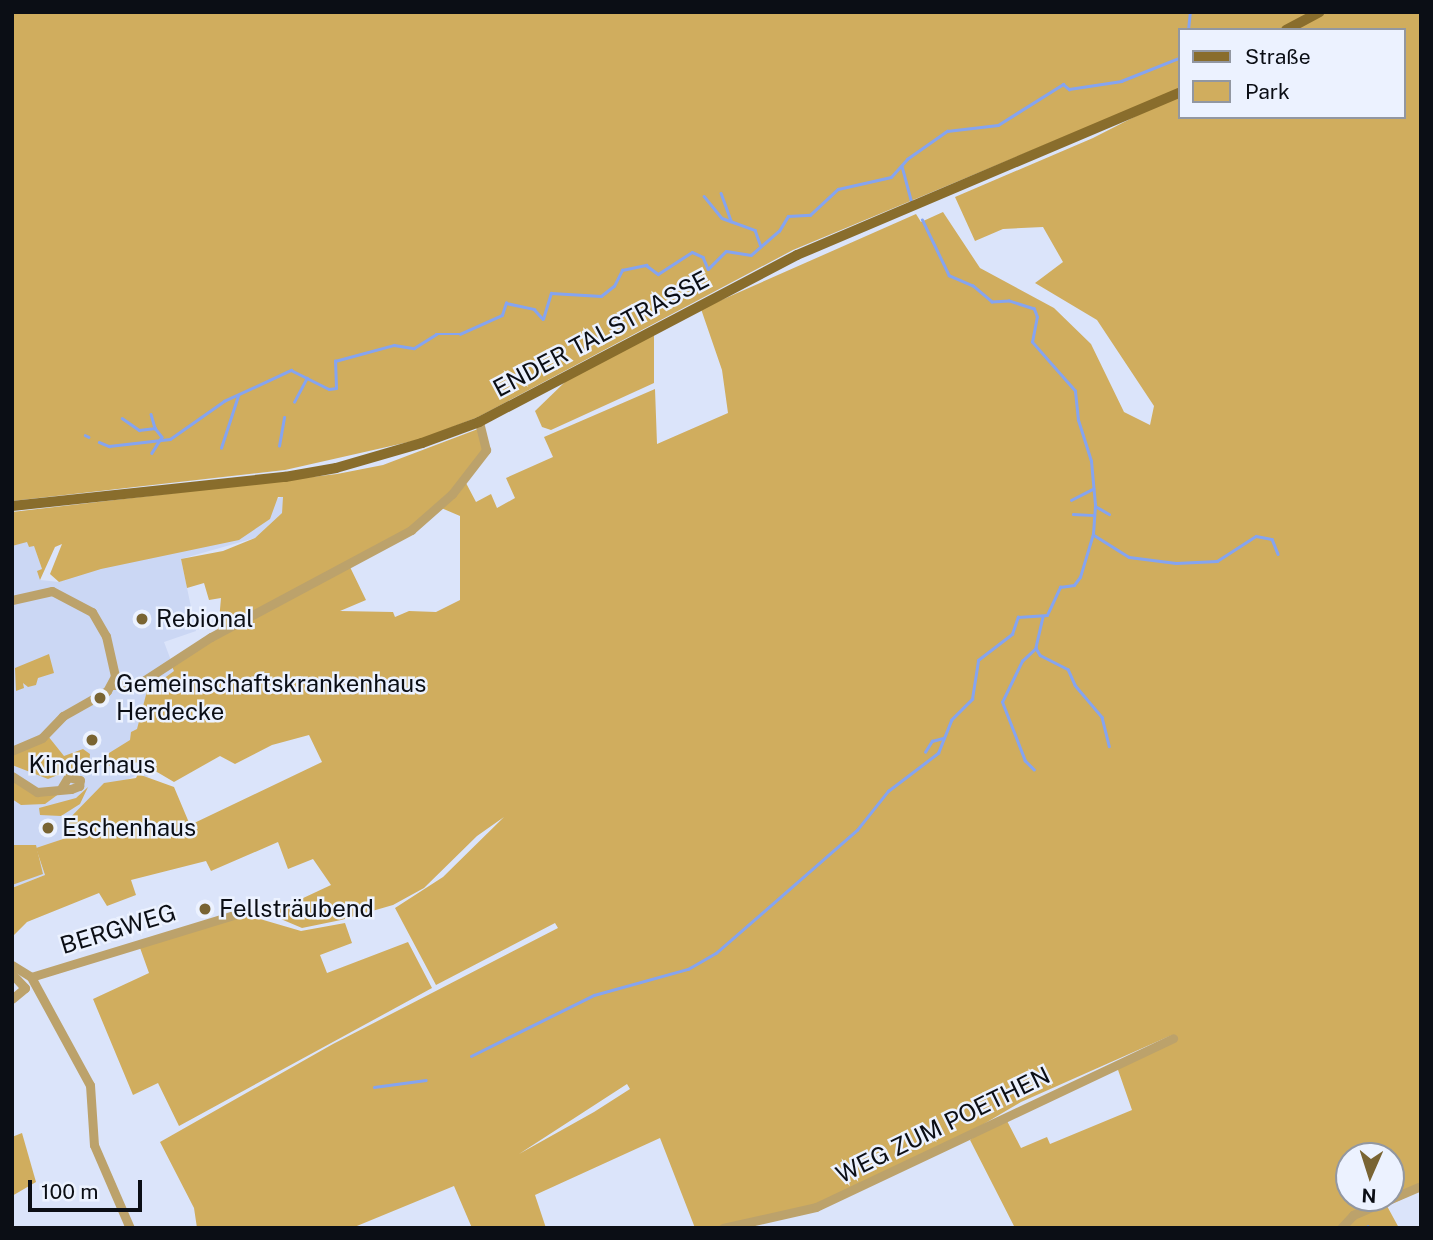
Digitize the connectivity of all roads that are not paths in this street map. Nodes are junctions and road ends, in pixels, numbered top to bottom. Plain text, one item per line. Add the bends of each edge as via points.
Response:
1 (1320, 12) edge
2 (1290, 28) edge
3 (1178, 93) edge
4 (479, 422) junction
5 (12, 506) edge
6 (12, 600) edge
7 (112, 685) junction
8 (12, 751) edge
9 (12, 776) edge
10 (62, 787) dead end
11 (257, 908) dead end
12 (12, 965) edge
13 (12, 974) edge
14 (31, 976) junction
15 (12, 999) edge
16 (1173, 1038) dead end
17 (1421, 1186) edge
18 (130, 1228) edge
19 (723, 1228) edge
20 (1341, 1228) edge

1 - 2 main road
3 - 4 main road, ENDER TALSTRASSE via 797,255
4 - 5 main road, ENDER TALSTRASSE via 336,468
4 - 7 street via 486,450 464,481 411,530 211,637 137,685
6 - 7 street via 42,590 86,609 100,622 115,668
7 - 8 street via 63,716 42,738
9 - 10 street via 37,792
11 - 14 street, BERGWEG
12 - 14 street
13 - 15 street via 25,988
14 - 18 street via 90,1084 94,1145
16 - 19 street, WEG ZUM POETHEN via 816,1207
17 - 20 street via 1353,1215

